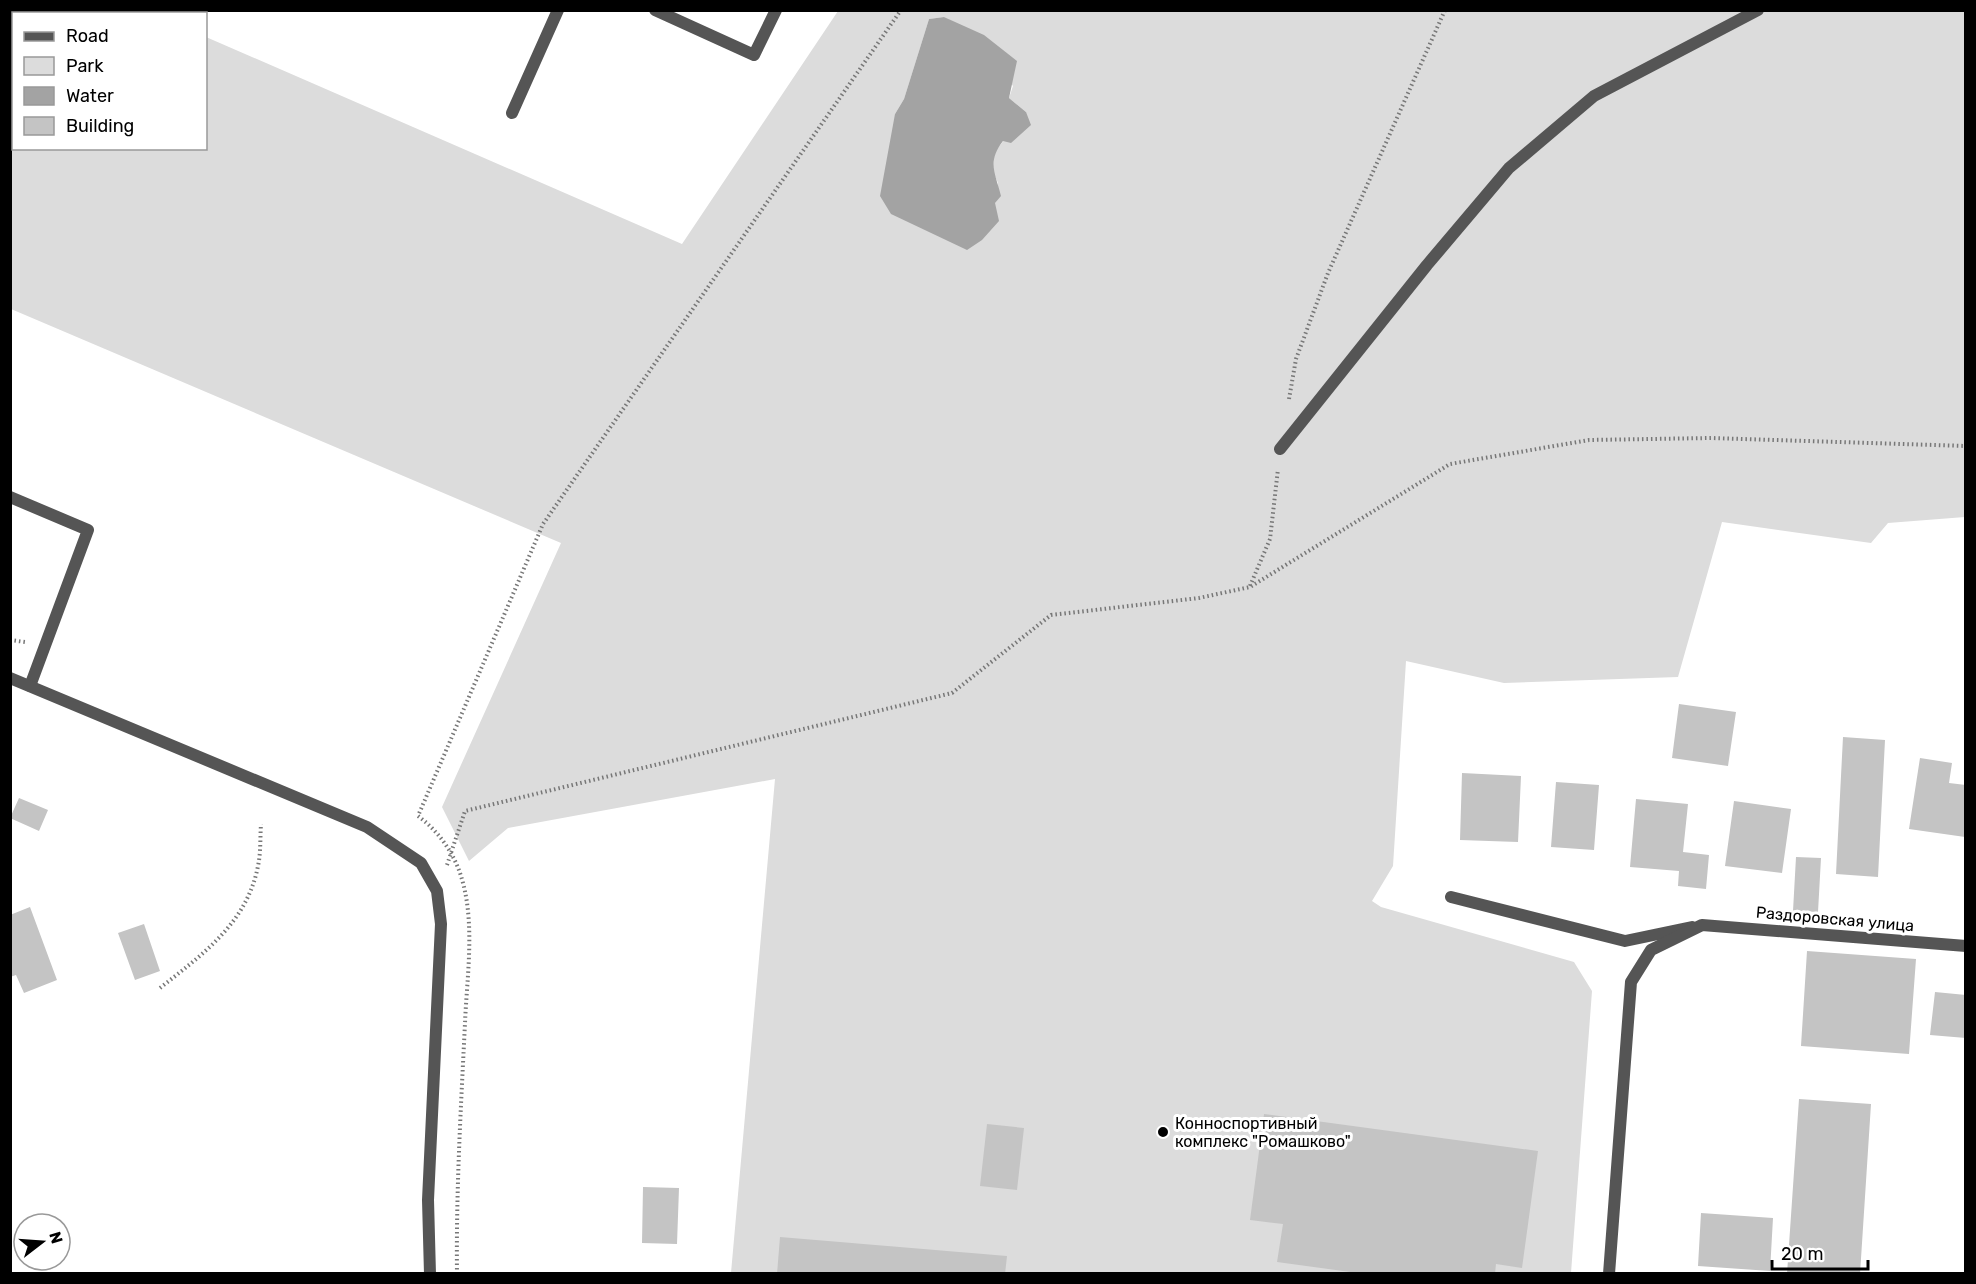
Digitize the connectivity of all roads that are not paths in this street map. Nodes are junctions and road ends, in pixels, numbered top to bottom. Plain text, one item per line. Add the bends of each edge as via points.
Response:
1 (558, 10) edge
2 (655, 10) edge
3 (776, 10) edge
4 (1758, 10) edge
5 (512, 114) dead end
6 (1280, 449) road end
7 (10, 496) edge
8 (10, 678) edge
9 (30, 686) junction
10 (1451, 897) dead end
11 (1702, 925) junction
12 (1965, 946) edge
13 (430, 1274) edge
14 (1609, 1274) edge

1 - 5 street
2 - 3 street via 754,55
4 - 6 street via 1594,96 1509,168
7 - 9 street via 88,530
8 - 9 street
9 - 13 street via 367,827 421,863 437,891 441,924 428,1200
10 - 11 street via 1624,941
11 - 12 street, Раздоровская улица
11 - 14 street via 1651,950 1631,982

